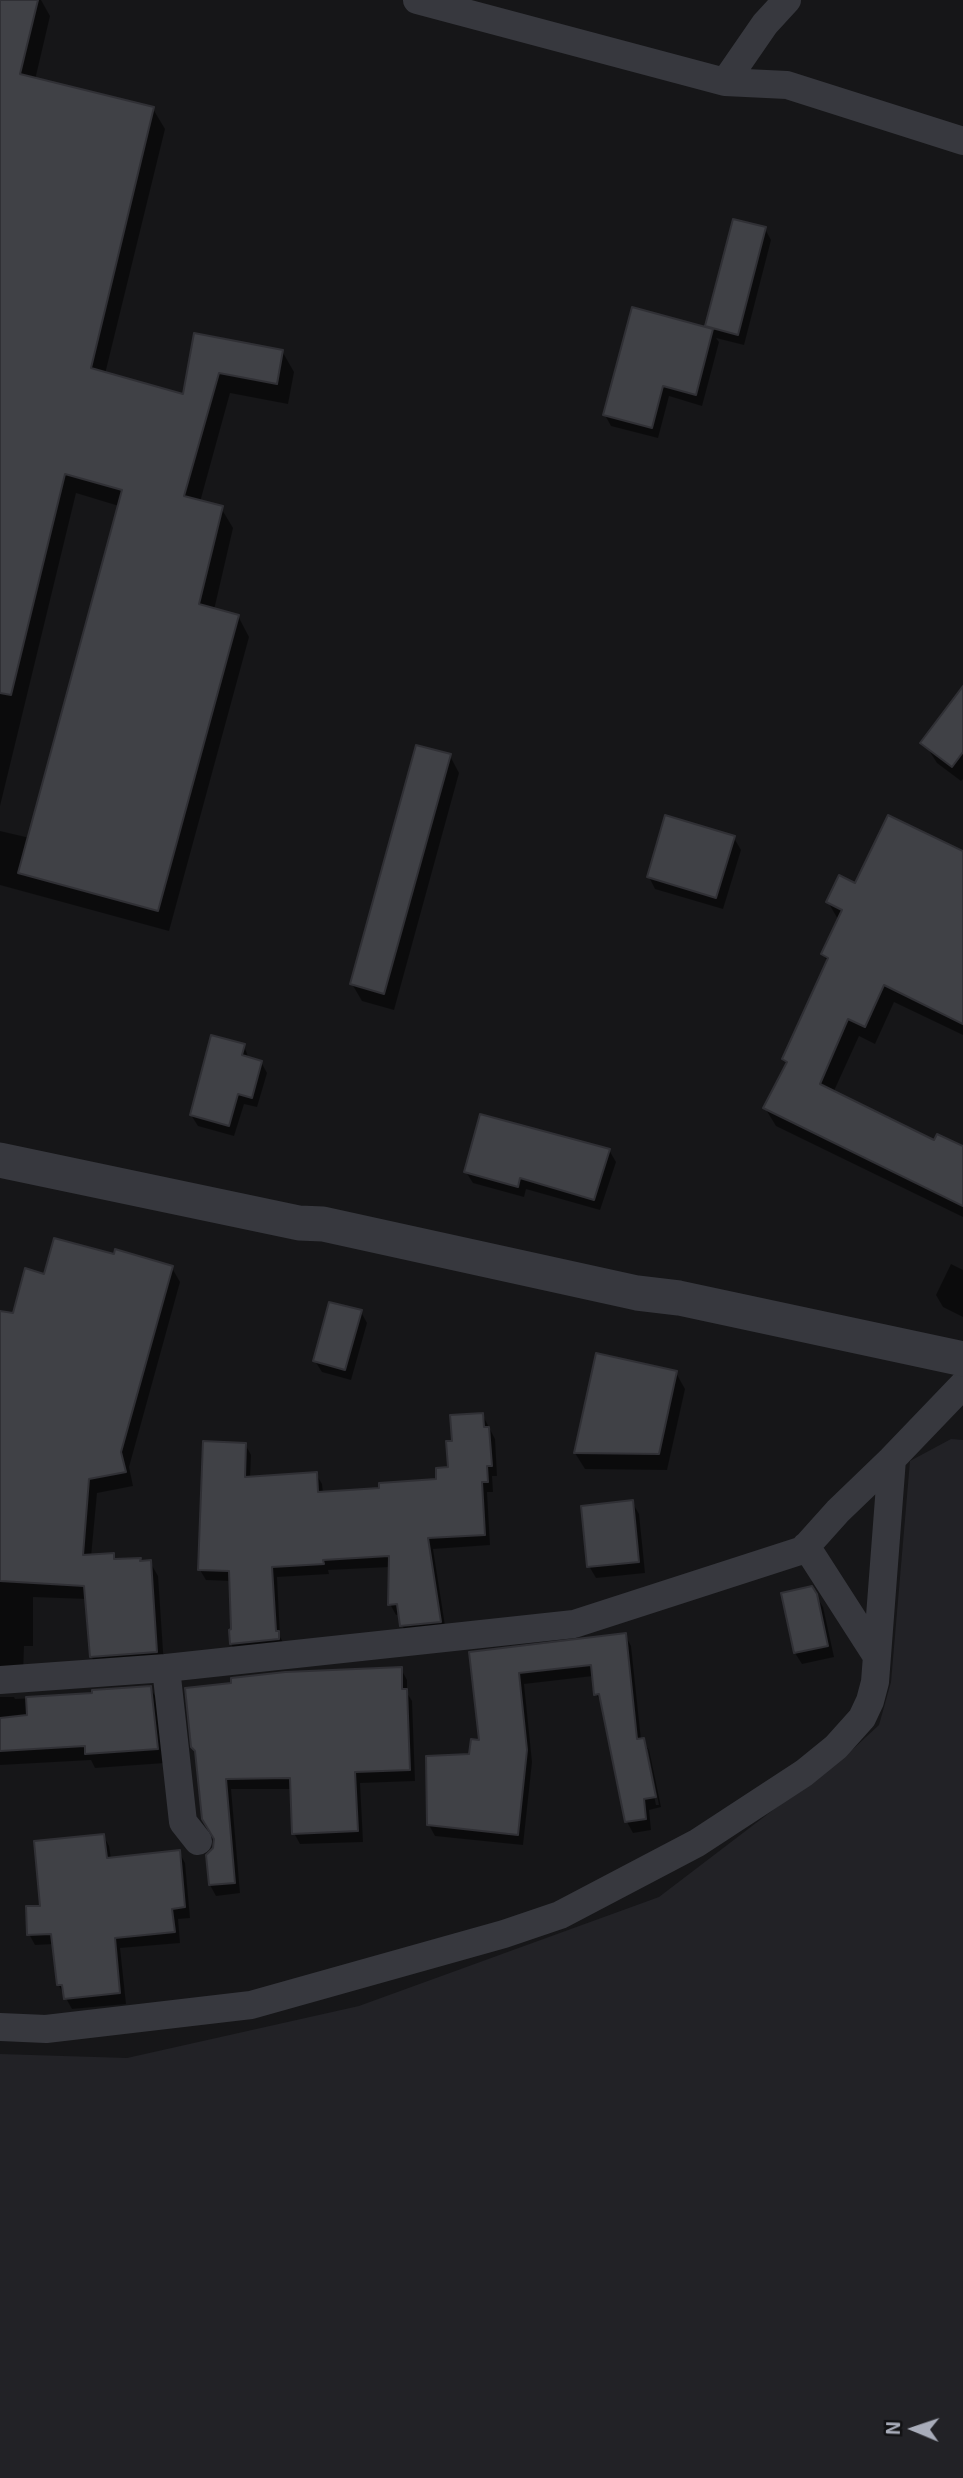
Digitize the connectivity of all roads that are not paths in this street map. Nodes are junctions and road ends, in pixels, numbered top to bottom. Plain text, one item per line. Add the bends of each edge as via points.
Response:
1 (417, 0) edge
2 (787, 0) edge
3 (725, 82) junction
4 (963, 141) edge
5 (0, 1160) edge
6 (963, 1359) edge
7 (963, 1385) edge
8 (892, 1459) junction
9 (806, 1546) junction
10 (876, 1655) junction
11 (166, 1668) junction
12 (0, 1680) edge
13 (198, 1841) dead end
14 (0, 2027) edge

1 - 3 street
2 - 3 street
3 - 4 street via 788,85
5 - 6 street
7 - 8 street
8 - 9 street
8 - 10 street
9 - 10 street
9 - 11 street via 574,1624
10 - 14 street via 870,1701 862,1718 836,1747 697,1843 561,1915 251,2005 47,2029
11 - 12 street
11 - 13 street via 183,1822

